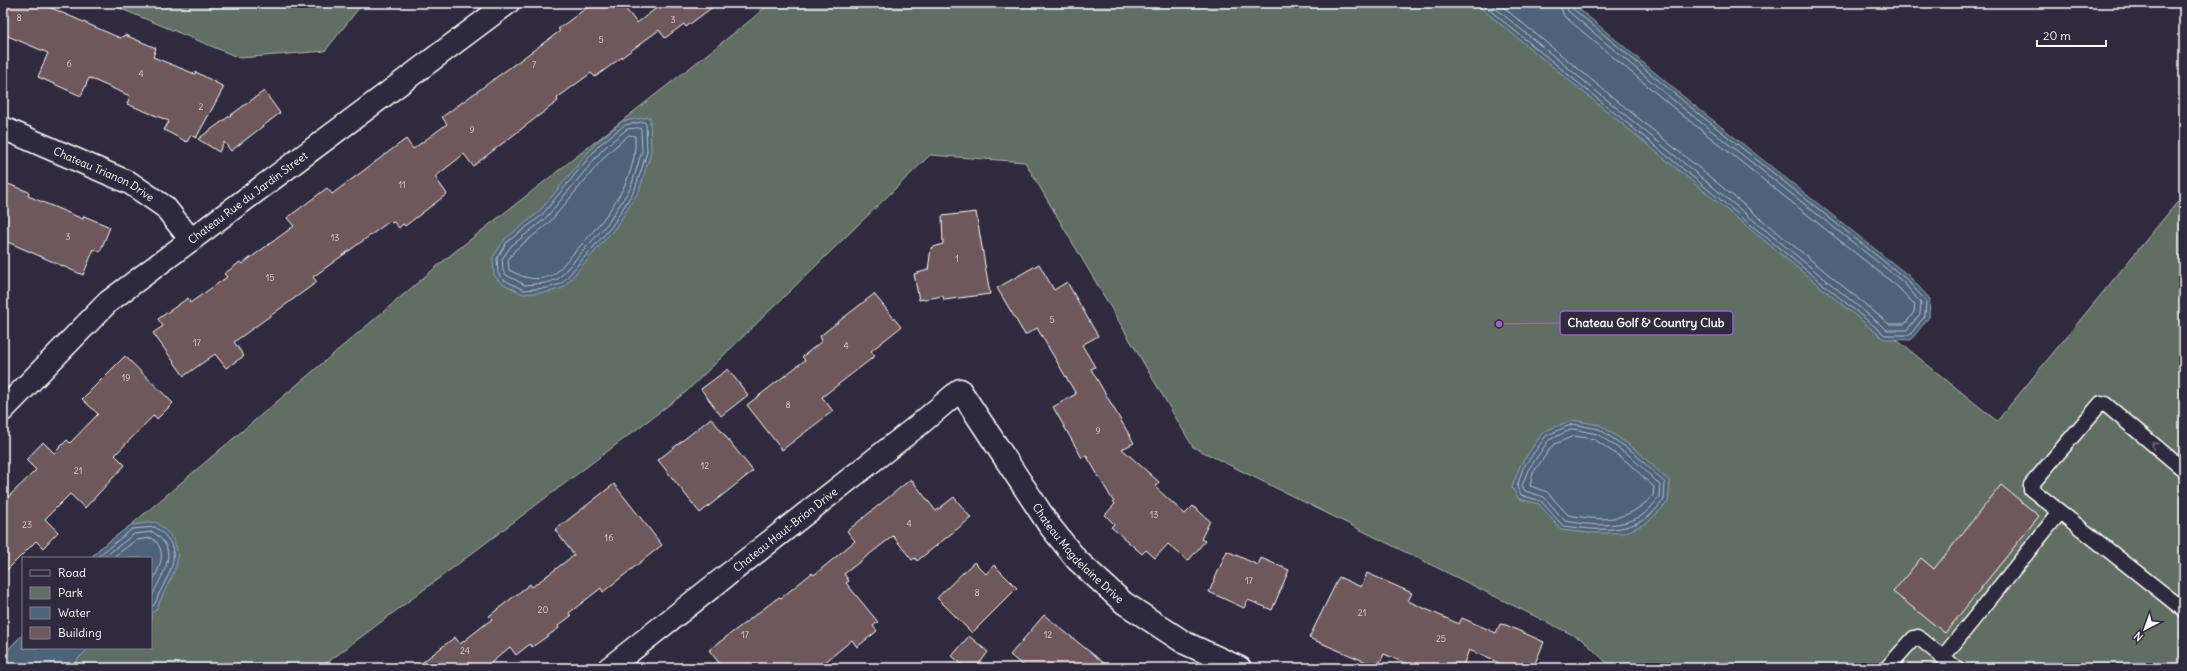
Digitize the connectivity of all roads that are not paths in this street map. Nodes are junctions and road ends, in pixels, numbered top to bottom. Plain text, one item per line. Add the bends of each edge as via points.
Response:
1 (508, 3) edge
2 (3, 128) edge
3 (191, 240) junction
4 (960, 390) joint
5 (3, 410) edge
6 (2184, 470) edge
7 (2060, 512) junction
8 (2184, 610) edge
9 (1943, 658) junction
10 (609, 668) edge
11 (1240, 668) edge
12 (1887, 668) edge
13 (1956, 668) edge

1 - 3 street, Chateau Rue du Jardin Street
2 - 3 street, Chateau Trianon Drive via 130,183 166,207
3 - 5 street, Chateau Rue du Jardin Street via 108,302
4 - 10 street, Chateau Haut-Brion Drive
4 - 11 street, Chateau Magdelaine Drive via 1049,525 1077,560 1124,603 1185,643
6 -> 7 lane via 2101,403 2031,485 2031,489
7 - 8 lane
7 - 9 lane
9 - 12 lane via 1918,638 1914,638
9 - 13 lane

